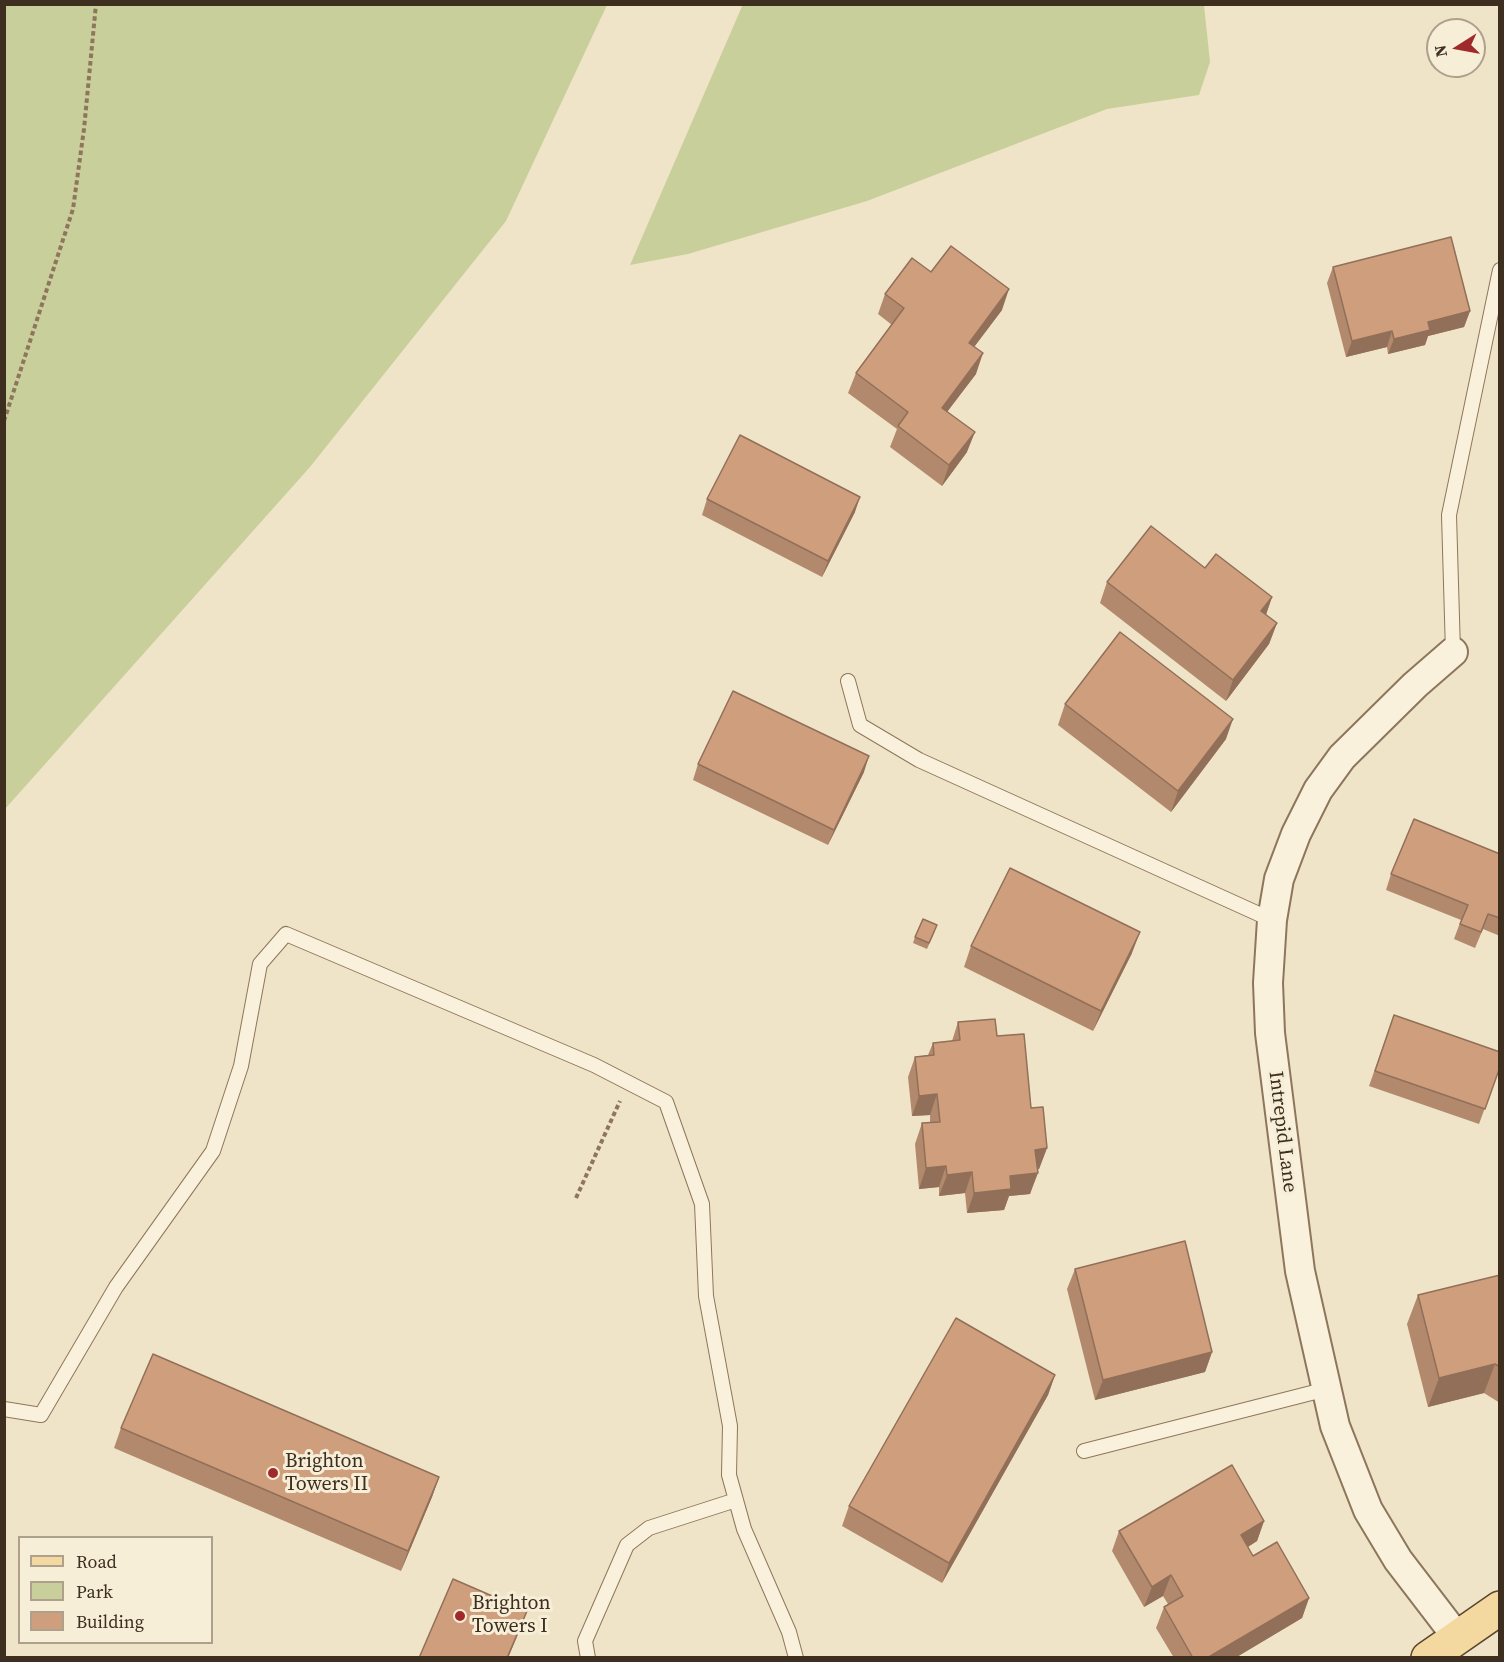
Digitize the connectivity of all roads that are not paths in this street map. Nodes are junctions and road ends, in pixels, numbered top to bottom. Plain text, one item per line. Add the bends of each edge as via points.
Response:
1 (1500, 270) edge
2 (1453, 652) joint
3 (848, 681) dead end
4 (1272, 920) junction
5 (1327, 1389) junction
6 (4, 1409) edge
7 (1084, 1451) dead end
8 (736, 1500) junction
9 (1500, 1608) edge
10 (1457, 1637) junction
11 (588, 1658) edge
12 (796, 1658) edge
13 (1428, 1658) edge

1 - 2 lane via 1449,515
2 - 4 street, Intrepid Lane via 1342,757 1318,790 1279,879
3 - 4 lane via 860,725 919,760
4 - 5 street, Intrepid Lane via 1270,1033 1300,1271
5 - 7 lane
5 - 10 street, Intrepid Lane via 1335,1426 1368,1510 1398,1560
6 - 8 lane via 41,1414 116,1287 213,1151 242,1066 260,964 286,934 594,1065 666,1101 702,1204 706,1296 730,1426 729,1475
8 - 11 lane via 649,1528 627,1545 585,1641
8 - 12 lane
9 - 10 main road
10 - 13 main road

